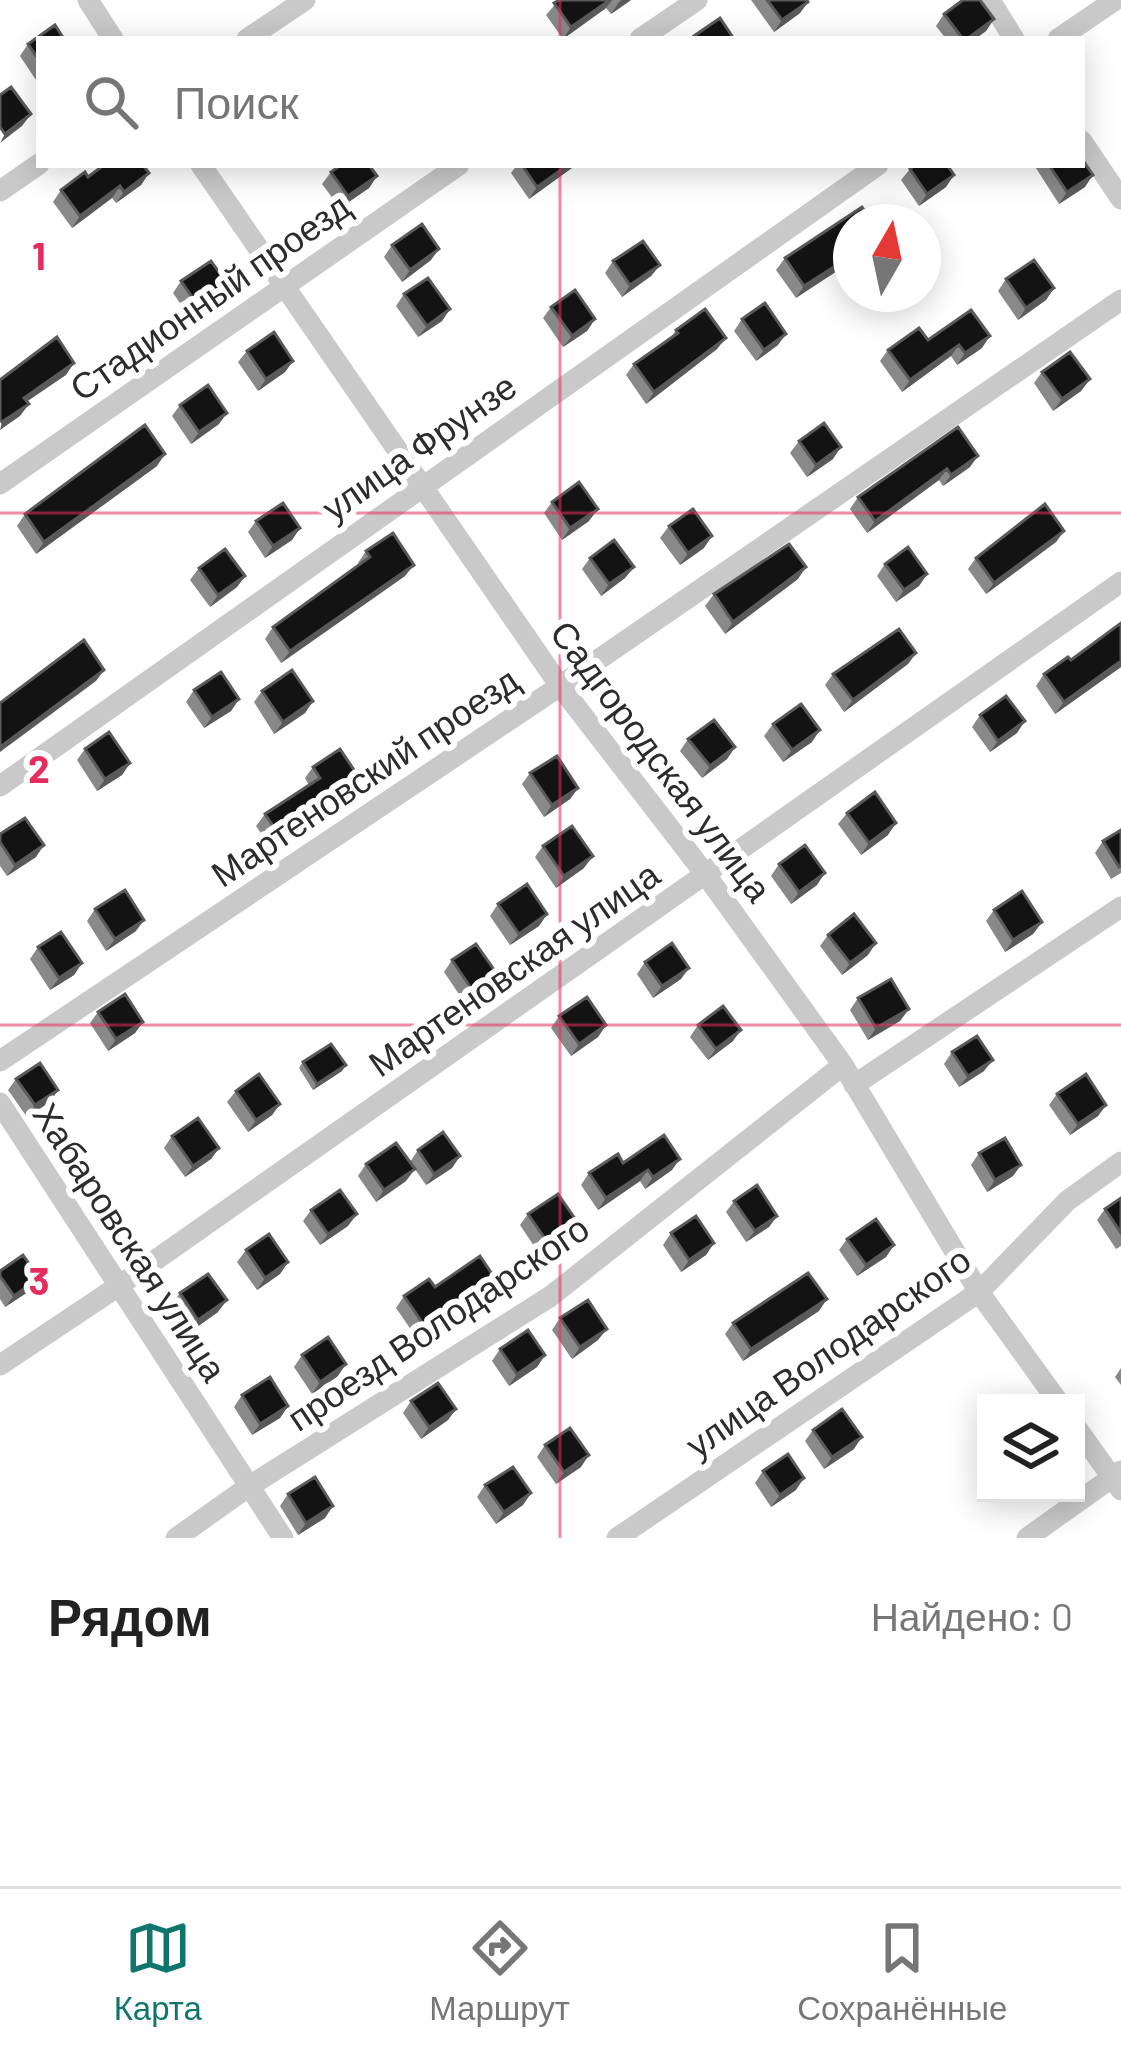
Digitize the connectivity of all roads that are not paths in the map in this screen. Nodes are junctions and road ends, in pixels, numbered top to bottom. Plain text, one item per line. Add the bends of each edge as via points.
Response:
1 (88, 0) edge
2 (305, 0) edge
3 (697, 0) edge
4 (990, 0) edge
5 (1114, 0) edge
6 (111, 36) edge
7 (251, 36) edge
8 (644, 36) edge
9 (1012, 36) edge
10 (1062, 36) edge
11 (1085, 145) edge
12 (36, 166) edge
13 (203, 168) edge
14 (455, 168) edge
15 (874, 168) edge
16 (0, 191) edge
17 (1121, 199) edge
18 (286, 284) junction
19 (1121, 300) edge
20 (0, 484) edge
21 (424, 484) junction
22 (1121, 582) edge
23 (560, 686) junction
24 (0, 785) edge
25 (706, 875) junction
26 (1121, 907) edge
27 (0, 1061) edge
28 (849, 1075) junction
29 (0, 1102) edge
30 (1121, 1162) edge
31 (120, 1285) junction
32 (979, 1292) junction
33 (0, 1365) edge
34 (1053, 1394) edge
35 (1085, 1437) edge
36 (1118, 1479) edge
37 (248, 1487) junction
38 (176, 1538) edge
39 (284, 1538) edge
40 (617, 1538) edge
41 (1027, 1538) edge

1 - 6 street
2 - 7 street
3 - 8 street
4 - 9 street
5 - 10 street
11 - 17 street
12 - 16 street
13 - 18 street, Садгородская улица
14 - 18 street, Стадионный проезд
15 - 21 street, улица Фрунзе
18 - 20 street, Стадионный проезд
18 - 21 street, Садгородская улица
19 - 23 street, Мартеновский проезд
21 - 23 street, Садгородская улица
21 - 24 street, улица Фрунзе
22 - 25 street, Мартеновская улица
23 - 25 street, Садгородская улица
23 - 27 street, Мартеновский проезд
25 - 28 street, Садгородская улица
25 - 31 street, Мартеновская улица
26 - 28 street, проезд Володарского
28 - 32 street, Садгородская улица
28 - 37 street, проезд Володарского via 551,1296
29 - 31 street, Хабаровская улица
30 - 32 street, улица Володарского via 1067,1201
31 - 33 street, Мартеновская улица
31 - 37 street, Хабаровская улица
32 - 34 street, Садгородская улица
32 - 40 street, улица Володарского
35 - 36 street
36 - 41 street
37 - 38 street, проезд Володарского
37 - 39 street, Хабаровская улица

